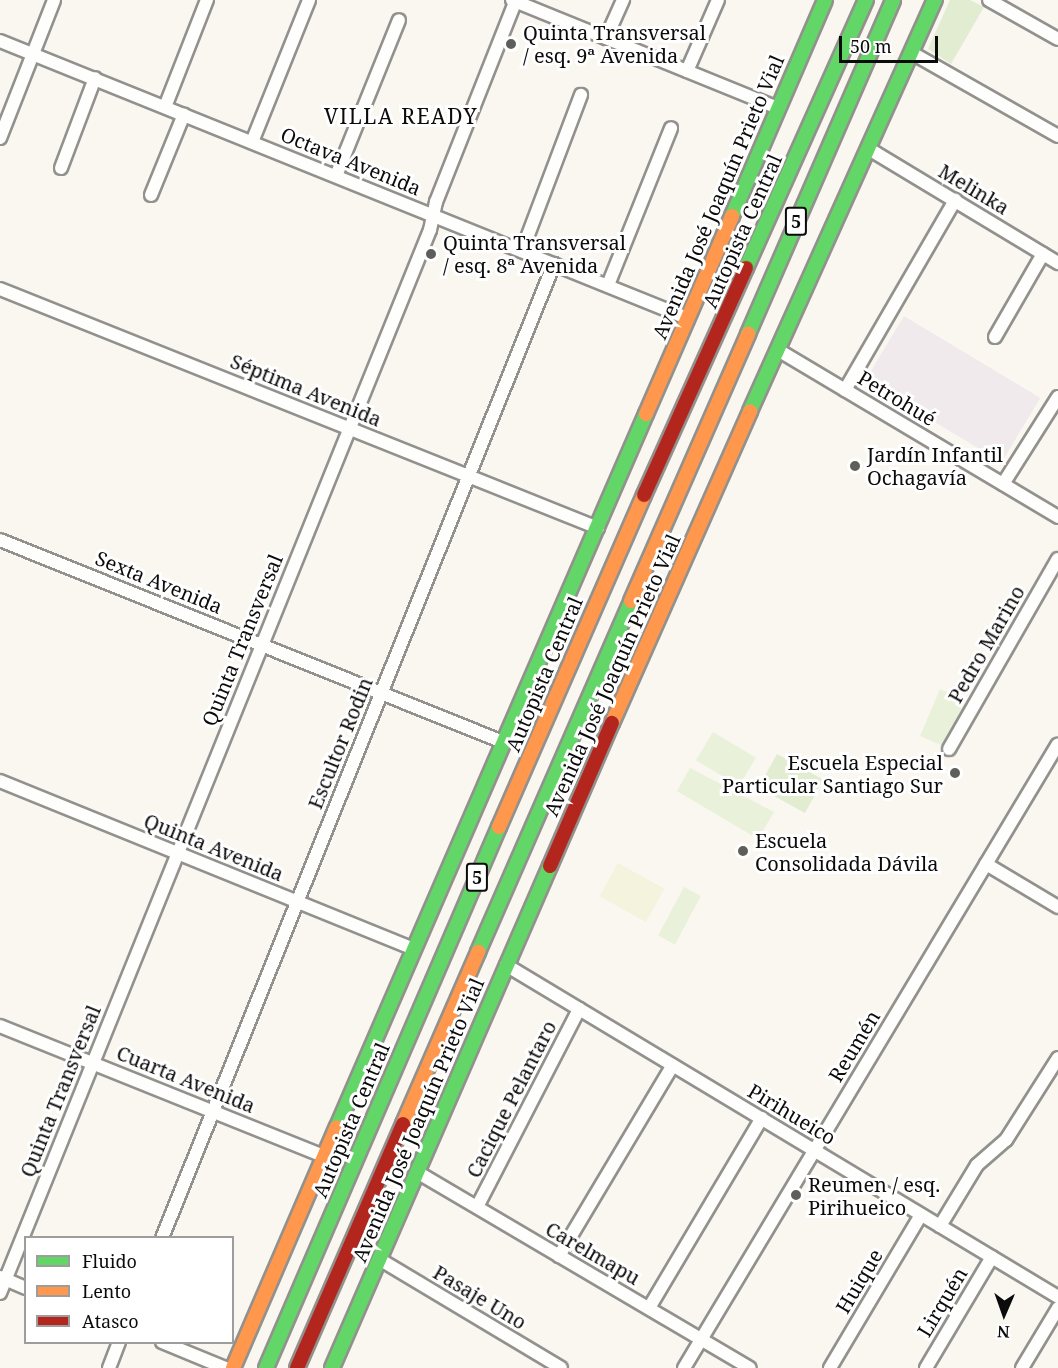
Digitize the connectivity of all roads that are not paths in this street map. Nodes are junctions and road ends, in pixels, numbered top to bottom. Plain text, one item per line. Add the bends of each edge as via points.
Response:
1 (54, 0) edge
2 (207, 0) edge
3 (309, 0) edge
4 (514, 0) edge
5 (623, 0) edge
6 (718, 0) edge
7 (825, 0) edge
8 (866, 0) edge
9 (893, 0) edge
10 (935, 0) edge
11 (989, 0) edge
12 (399, 20) dead end
13 (606, 38) junction
14 (1058, 39) edge
15 (0, 41) edge
16 (912, 53) junction
17 (34, 54) junction
18 (687, 71) junction
19 (95, 78) junction
20 (580, 94) dead end
21 (165, 107) junction
22 (778, 108) junction
23 (184, 114) junction
24 (671, 128) dead end
25 (1058, 136) edge
26 (0, 138) edge
27 (252, 142) junction
28 (869, 149) junction
29 (61, 168) dead end
30 (336, 176) junction
31 (151, 195) dead end
32 (955, 200) junction
33 (433, 215) junction
34 (522, 250) junction
35 (1043, 254) junction
36 (1058, 263) edge
37 (554, 264) junction
38 (608, 285) junction
39 (0, 289) edge
40 (687, 318) junction
41 (995, 337) dead end
42 (778, 350) junction
43 (846, 390) junction
44 (1058, 397) edge
45 (349, 428) junction
46 (469, 476) junction
47 (1003, 484) junction
48 (1058, 517) edge
49 (598, 528) junction
50 (0, 540) edge
51 (1058, 559) edge
52 (261, 644) junction
53 (381, 693) junction
54 (503, 742) junction
55 (1058, 744) edge
56 (949, 749) dead end
57 (0, 781) edge
58 (177, 853) junction
59 (986, 864) junction
60 (297, 901) junction
61 (1058, 907) edge
62 (413, 949) junction
63 (506, 965) junction
64 (579, 1009) junction
65 (0, 1026) edge
66 (1058, 1058) edge
67 (92, 1063) junction
68 (673, 1065) junction
69 (213, 1110) junction
70 (762, 1118) junction
71 (814, 1150) junction
72 (324, 1156) junction
73 (417, 1172) junction
74 (477, 1207) junction
75 (921, 1215) junction
76 (940, 1226) junction
77 (163, 1236) edge
78 (559, 1256) junction
79 (992, 1257) junction
80 (379, 1259) junction
81 (3, 1279) edge
82 (24, 1287) edge
83 (0, 1293) edge
84 (1058, 1297) edge
85 (649, 1308) junction
86 (1058, 1308) edge
87 (700, 1339) junction
88 (118, 1344) edge
89 (167, 1344) edge
90 (337, 1366) edge
91 (109, 1368) edge
92 (225, 1368) edge
93 (233, 1368) edge
94 (267, 1368) edge
95 (297, 1368) edge
96 (561, 1368) edge
97 (684, 1368) edge
98 (750, 1368) edge
99 (830, 1368) edge
100 (926, 1368) edge
101 (1022, 1368) edge

1 - 17 street
2 - 21 street
3 - 27 street
4 - 13 street
4 - 33 street, Quinta Transversal
5 - 13 street
6 - 18 street
7 - 22 main road, Avenida José Joaquín Prieto Vial
8 - 94 main road, Autopista Central / 5 via 596,602
9 - 95 main road, 5
10 - 16 main road, Avenida José Joaquín Prieto Vial
11 - 14 street
12 - 30 street
13 - 18 street
15 - 17 street, Octava Avenida
16 - 25 street
16 - 28 main road, Avenida José Joaquín Prieto Vial
17 - 19 street, Octava Avenida
17 - 26 street
18 - 22 street
19 - 21 street, Octava Avenida
19 - 29 street
20 - 34 street
21 - 23 street, Octava Avenida
22 - 40 main road, Avenida José Joaquín Prieto Vial
23 - 27 street, Octava Avenida
23 - 31 street
24 - 38 street
27 - 30 street, Octava Avenida
28 - 32 street, Melinka
28 - 42 main road, Avenida José Joaquín Prieto Vial
30 - 33 street, Octava Avenida
32 - 35 street, Melinka
32 - 43 street
33 - 34 street, Octava Avenida
33 - 45 street, Quinta Transversal
34 - 37 street, Octava Avenida
35 - 36 street, Melinka
35 - 41 street
37 - 38 street, Octava Avenida
37 - 46 street, Escultor Rodin
38 - 40 street, Octava Avenida
39 - 45 street, Séptima Avenida
40 - 49 main road, Avenida José Joaquín Prieto Vial
42 - 43 street, Petrohué
42 - 63 main road, Avenida José Joaquín Prieto Vial
43 - 47 street, Petrohué
44 - 47 street
45 - 46 street, Séptima Avenida
45 - 52 street, Quinta Transversal
46 - 49 street, Séptima Avenida
46 - 53 street, Escultor Rodin
47 - 48 street, Petrohué
49 - 54 main road, Avenida José Joaquín Prieto Vial
50 - 52 street, Sexta Avenida
51 - 56 street, Pedro Marino
52 - 53 street, Sexta Avenida
52 - 58 street, Quinta Transversal
53 - 54 street, Sexta Avenida
53 - 60 street, Escultor Rodin
54 - 62 main road, Avenida José Joaquín Prieto Vial
55 - 59 street, Reumén
57 - 58 street, Quinta Avenida
58 - 60 street, Quinta Avenida
58 - 67 street, Quinta Transversal
59 - 61 street
59 - 71 street, Reumén
60 - 62 street, Quinta Avenida
60 - 69 street, Escultor Rodin
62 - 72 main road, Avenida José Joaquín Prieto Vial
63 - 64 street, Pirihueico
63 - 73 main road, Avenida José Joaquín Prieto Vial
64 - 68 street, Pirihueico
64 - 74 street, Cacique Pelantaro
65 - 67 street, Cuarta Avenida
66 - 76 street via 1006,1140 977,1165
67 - 69 street, Cuarta Avenida
67 - 81 street, Quinta Transversal
68 - 70 street, Pirihueico
68 - 78 street
69 - 72 street, Cuarta Avenida
69 - 77 street, Escultor Rodin
70 - 71 street, Pirihueico
70 - 85 street
71 - 75 street, Pirihueico
71 - 87 street, Reumén
72 - 93 main road, Avenida José Joaquín Prieto Vial
73 - 74 street, Carelmapu
73 - 80 main road, Avenida José Joaquín Prieto Vial
74 - 78 street, Carelmapu
75 - 76 street, Pirihueico
75 - 99 street, Huique
76 - 79 street, Pirihueico
78 - 85 street, Carelmapu
79 - 84 street, Pirihueico
79 - 100 street, Lirquén
80 - 90 main road, Avenida José Joaquín Prieto Vial
80 - 96 street, Pasaje Uno
81 - 82 street
81 - 83 street, Quinta Transversal
85 - 87 street, Carelmapu
86 - 101 street
87 - 97 street, Reumén
87 - 98 street, Carelmapu
88 - 91 street
89 - 92 street

